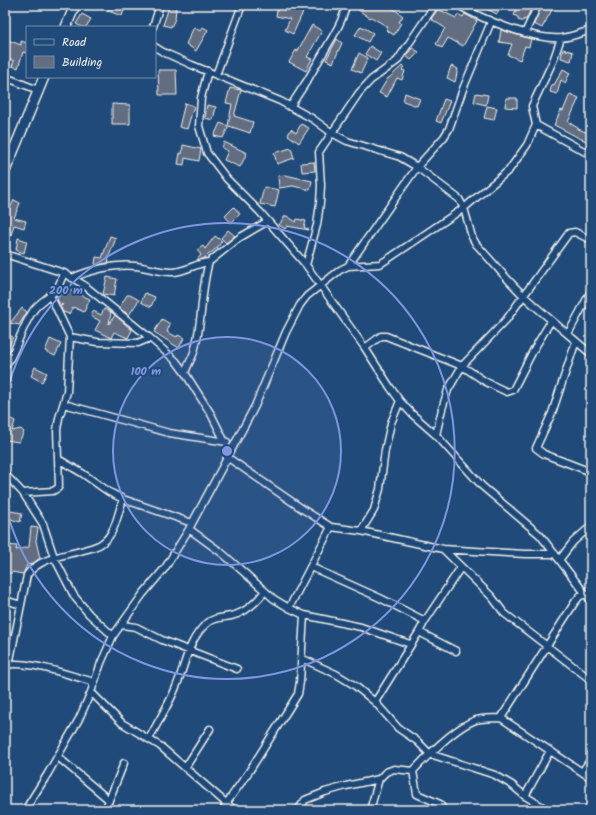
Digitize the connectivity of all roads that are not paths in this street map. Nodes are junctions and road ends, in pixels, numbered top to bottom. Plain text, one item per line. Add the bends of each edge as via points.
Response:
1 (75, 5) edge
2 (160, 5) edge
3 (242, 5) edge
4 (346, 5) edge
5 (435, 5) edge
6 (458, 5) edge
7 (538, 5) edge
8 (491, 22) junction
9 (66, 26) edge
10 (153, 26) edge
11 (591, 30) edge
12 (525, 33) junction
13 (561, 38) junction
14 (156, 48) edge
15 (208, 71) junction
16 (216, 75) junction
17 (5, 77) edge
18 (44, 78) edge
19 (38, 90) junction
20 (290, 107) junction
21 (536, 126) junction
22 (332, 133) junction
23 (591, 156) edge
24 (417, 167) junction
25 (5, 171) edge
26 (464, 208) junction
27 (268, 221) junction
28 (591, 240) edge
29 (5, 254) edge
30 (209, 262) junction
31 (306, 265) junction
32 (348, 266) junction
33 (64, 273) junction
34 (72, 278) junction
35 (319, 285) junction
36 (591, 290) edge
37 (50, 295) junction
38 (524, 296) junction
39 (551, 321) junction
40 (568, 334) junction
41 (70, 337) junction
42 (150, 338) junction
43 (576, 341) junction
44 (365, 348) junction
45 (591, 354) edge
46 (462, 366) junction
47 (5, 367) edge
48 (185, 373) junction
49 (400, 401) junction
50 (64, 404) junction
51 (436, 435) junction
52 (225, 442) junction
53 (234, 444) junction
54 (227, 457) junction
55 (58, 459) junction
56 (591, 472) edge
57 (5, 474) edge
58 (23, 493) junction
59 (123, 500) junction
60 (192, 523) junction
61 (591, 526) edge
62 (331, 527) junction
63 (189, 529) junction
64 (361, 532) junction
65 (443, 548) junction
66 (54, 557) junction
67 (557, 557) junction
68 (311, 567) junction
69 (461, 567) junction
70 (265, 592) junction
71 (588, 593) edge
72 (5, 600) edge
73 (591, 601) edge
74 (21, 605) junction
75 (289, 608) junction
76 (304, 615) junction
77 (425, 621) junction
78 (122, 624) junction
79 (419, 632) junction
80 (113, 636) junction
81 (410, 644) junction
82 (547, 645) junction
83 (190, 650) junction
84 (456, 651) dead end
85 (301, 658) junction
86 (7, 665) edge
87 (237, 669) dead end
88 (591, 680) edge
89 (94, 682) junction
90 (91, 692) junction
91 (375, 702) junction
92 (501, 718) junction
93 (210, 729) dead end
94 (149, 739) junction
95 (550, 751) junction
96 (430, 754) junction
97 (58, 757) junction
98 (591, 759) edge
99 (124, 763) dead end
100 (185, 768) junction
101 (413, 771) junction
102 (582, 772) junction
103 (591, 778) edge
104 (379, 780) junction
105 (525, 796) junction
106 (109, 800) junction
107 (224, 807) edge
108 (25, 810) edge
109 (105, 810) edge
110 (234, 810) edge
111 (298, 810) edge
112 (370, 810) edge
113 (443, 810) edge
114 (548, 810) edge

1 - 9 street
2 - 10 street
3 - 16 street
4 - 20 street via 333,37
5 - 22 street via 397,60 359,92
6 - 8 street
7 - 12 street
8 - 12 street
8 - 24 street via 449,129
11 - 13 street
12 - 13 street
13 - 21 street via 532,106
14 - 15 street
15 - 16 street
15 - 27 street via 199,111 199,126 207,153 227,179
16 - 20 street
17 - 19 street
18 - 19 street
19 - 25 street
20 - 22 street
21 - 23 street
21 - 26 street via 527,145 509,170
22 - 24 street via 363,147 400,157
22 - 31 street via 320,152 318,218
24 - 26 street via 459,199
24 - 32 street
26 - 32 street via 380,264
26 - 38 street via 476,244
27 - 30 street via 239,238
27 - 31 street
28 - 38 street via 575,232 569,233
29 - 33 street
30 - 34 street via 174,272 115,266 84,272
30 - 48 street via 198,333
31 - 35 street
32 - 35 street
33 - 34 street
33 - 37 street via 60,285
34 - 42 street via 90,289
35 - 44 street
35 - 53 street via 307,296 290,325 270,366 255,406
36 - 40 street
37 - 41 street
37 - 47 street via 32,311
38 - 39 street
38 - 46 street via 506,320
39 - 40 street
39 - 46 street via 513,390 507,392 496,387
40 - 43 street
41 - 42 street via 97,342 138,343
41 - 50 street
42 - 48 street via 176,361
43 - 45 street
43 - 56 street via 552,413 536,448 544,454
44 - 46 street via 384,335
44 - 49 street
46 - 51 street via 448,390
48 - 52 street via 215,420
49 - 51 street
49 - 64 street via 391,422 374,510
50 - 52 street via 170,433
50 - 55 street via 57,430
51 - 67 street via 482,486 540,535
52 - 53 street
53 - 54 street
54 - 60 street
54 - 62 street
55 - 58 street via 58,488 53,491
55 - 59 street
57 - 58 street
58 - 66 street via 43,524
59 - 60 street
59 - 66 street via 115,524 102,543
60 - 63 street
61 - 67 street
62 - 64 street
62 - 68 street
63 - 70 street via 222,553
63 - 78 street via 165,568
64 - 65 street
65 - 67 street
65 - 69 street
66 - 74 street via 37,565 26,575
66 - 80 street via 74,596
67 - 71 street
68 - 75 street
68 - 77 street
69 - 77 street
69 - 82 street via 492,597 504,613
70 - 75 street
70 - 83 street via 250,608 210,621 194,637
71 - 73 street
71 - 82 street via 580,596 575,602
72 - 74 street
74 - 86 street
75 - 76 street
76 - 81 street via 361,627
76 - 85 street
77 - 79 street
78 - 80 street
78 - 83 street
79 - 81 street
79 - 84 street
80 - 89 street
81 - 91 street
82 - 88 street
82 - 92 street
83 - 87 street
83 - 94 street via 176,688
85 - 91 street via 336,674
85 - 107 street via 296,698
86 - 89 street via 32,666
89 - 90 street
90 - 94 street via 122,723
90 - 97 street
91 - 96 street via 398,728
92 - 95 street
92 - 96 street via 476,720 464,726
93 - 100 street
94 - 100 street
95 - 102 street
95 - 105 street
96 - 101 street
96 - 105 street via 495,775
97 - 106 street
97 - 108 street
98 - 102 street
99 - 106 street
100 - 107 street
101 - 104 street via 394,769 386,772
101 - 113 street via 417,794 440,804
102 - 103 street
104 - 111 street via 346,786 305,800
104 - 112 street
105 - 114 street
106 - 109 street
107 - 110 street

